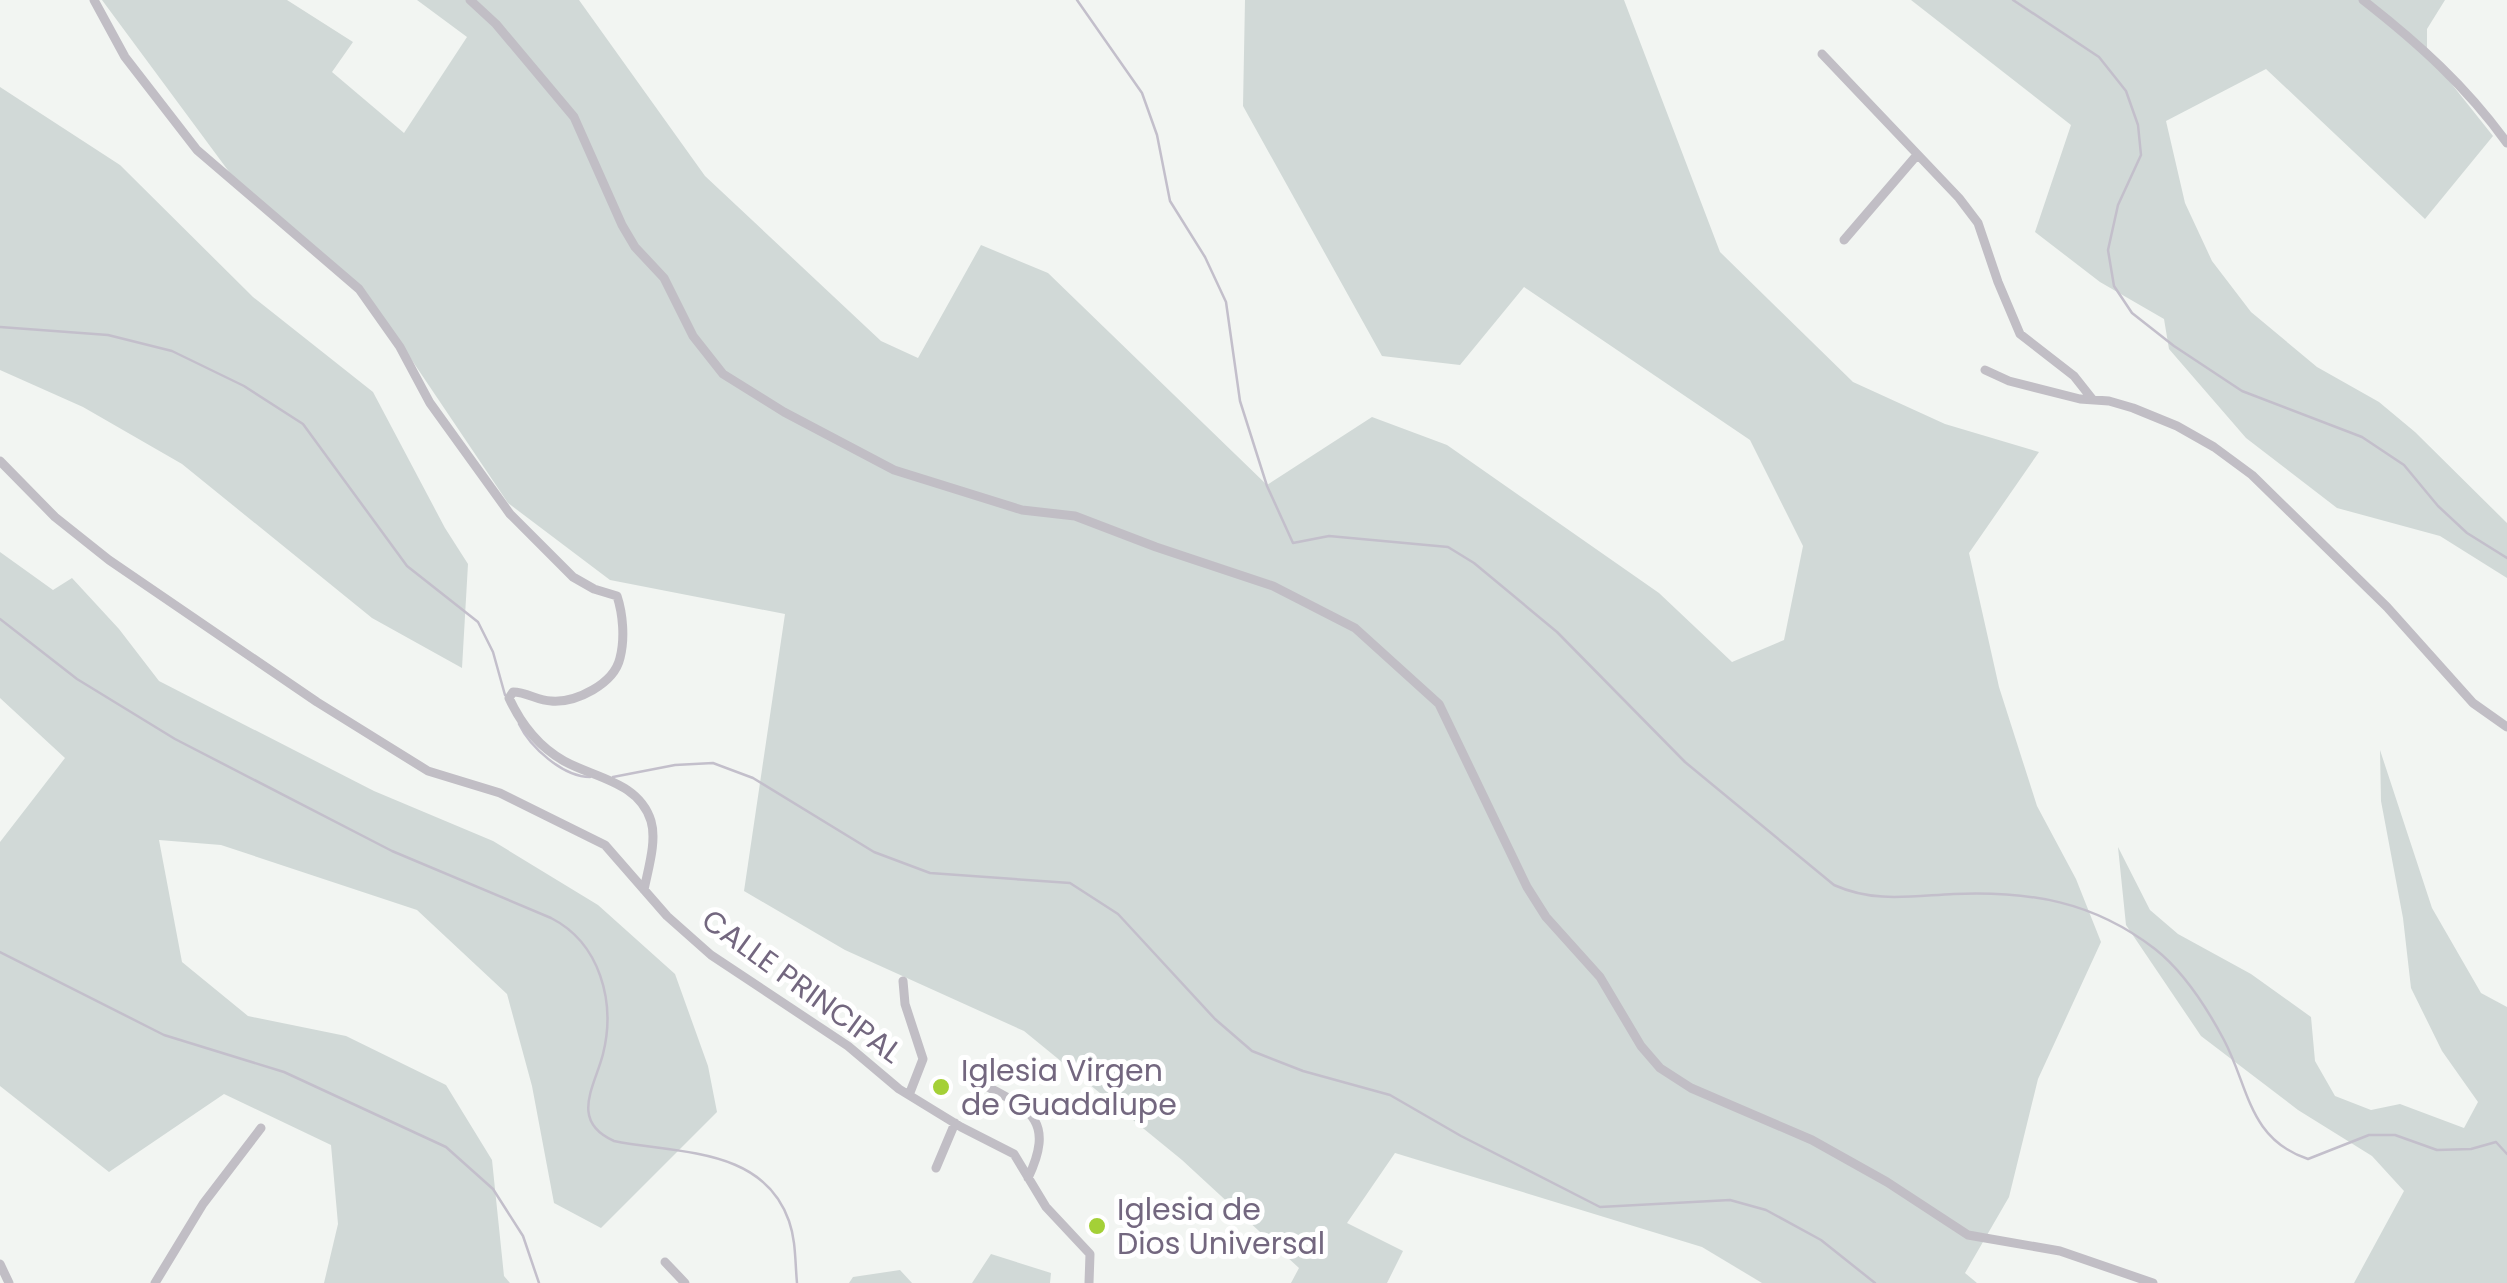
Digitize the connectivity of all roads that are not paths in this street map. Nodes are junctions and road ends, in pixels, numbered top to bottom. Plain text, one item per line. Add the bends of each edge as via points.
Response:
1 (94, 0) edge
2 (470, 0) edge
3 (2363, 0) edge
4 (1822, 54) dead end
5 (2507, 143) edge
6 (1917, 156) junction
7 (1844, 240) dead end
8 (1985, 370) dead end
9 (2093, 400) junction
10 (0, 461) edge
11 (2507, 727) edge
12 (644, 890) junction
13 (903, 981) dead end
14 (975, 1080) dead end
15 (909, 1095) junction
16 (955, 1123) junction
17 (261, 1128) dead end
18 (936, 1168) dead end
19 (1028, 1178) junction
20 (665, 1262) dead end
21 (0, 1264) edge
22 (9, 1283) edge
23 (155, 1283) edge
24 (685, 1283) edge
25 (1090, 1283) edge
26 (2152, 1283) edge

1 - 12 street via 125,57 197,150 359,289 510,514 573,578 617,596 620,661 606,679 566,700 547,702 519,692 509,698 524,728 561,760 620,783 644,805 652,823
2 - 26 street via 574,118 622,225 664,278 693,336 723,374 894,470 1022,510 1074,516 1273,586 1355,628 1439,704 1527,886 1600,977 1660,1068 1812,1140 1968,1235 2060,1251
3 - 5 street via 2442,67
4 - 6 street
6 - 7 street
6 - 9 street via 1978,223 2020,334 2074,376
8 - 9 street
9 - 11 street via 2177,426 2252,476 2387,606 2473,703
10 - 12 street, CALLE PRINCIPAL via 109,560 317,702 428,771 500,793 605,845
12 - 15 street, CALLE PRINCIPAL via 711,955
13 - 15 street via 904,1004 923,1055
14 - 19 street via 1036,1119 1042,1139
15 - 16 street, CALLE PRINCIPAL
16 - 18 street
16 - 19 street, CALLE PRINCIPAL via 1010,1150
17 - 23 street
19 - 25 street, CALLE PRINCIPAL via 1090,1254
20 - 24 street
21 - 22 street

